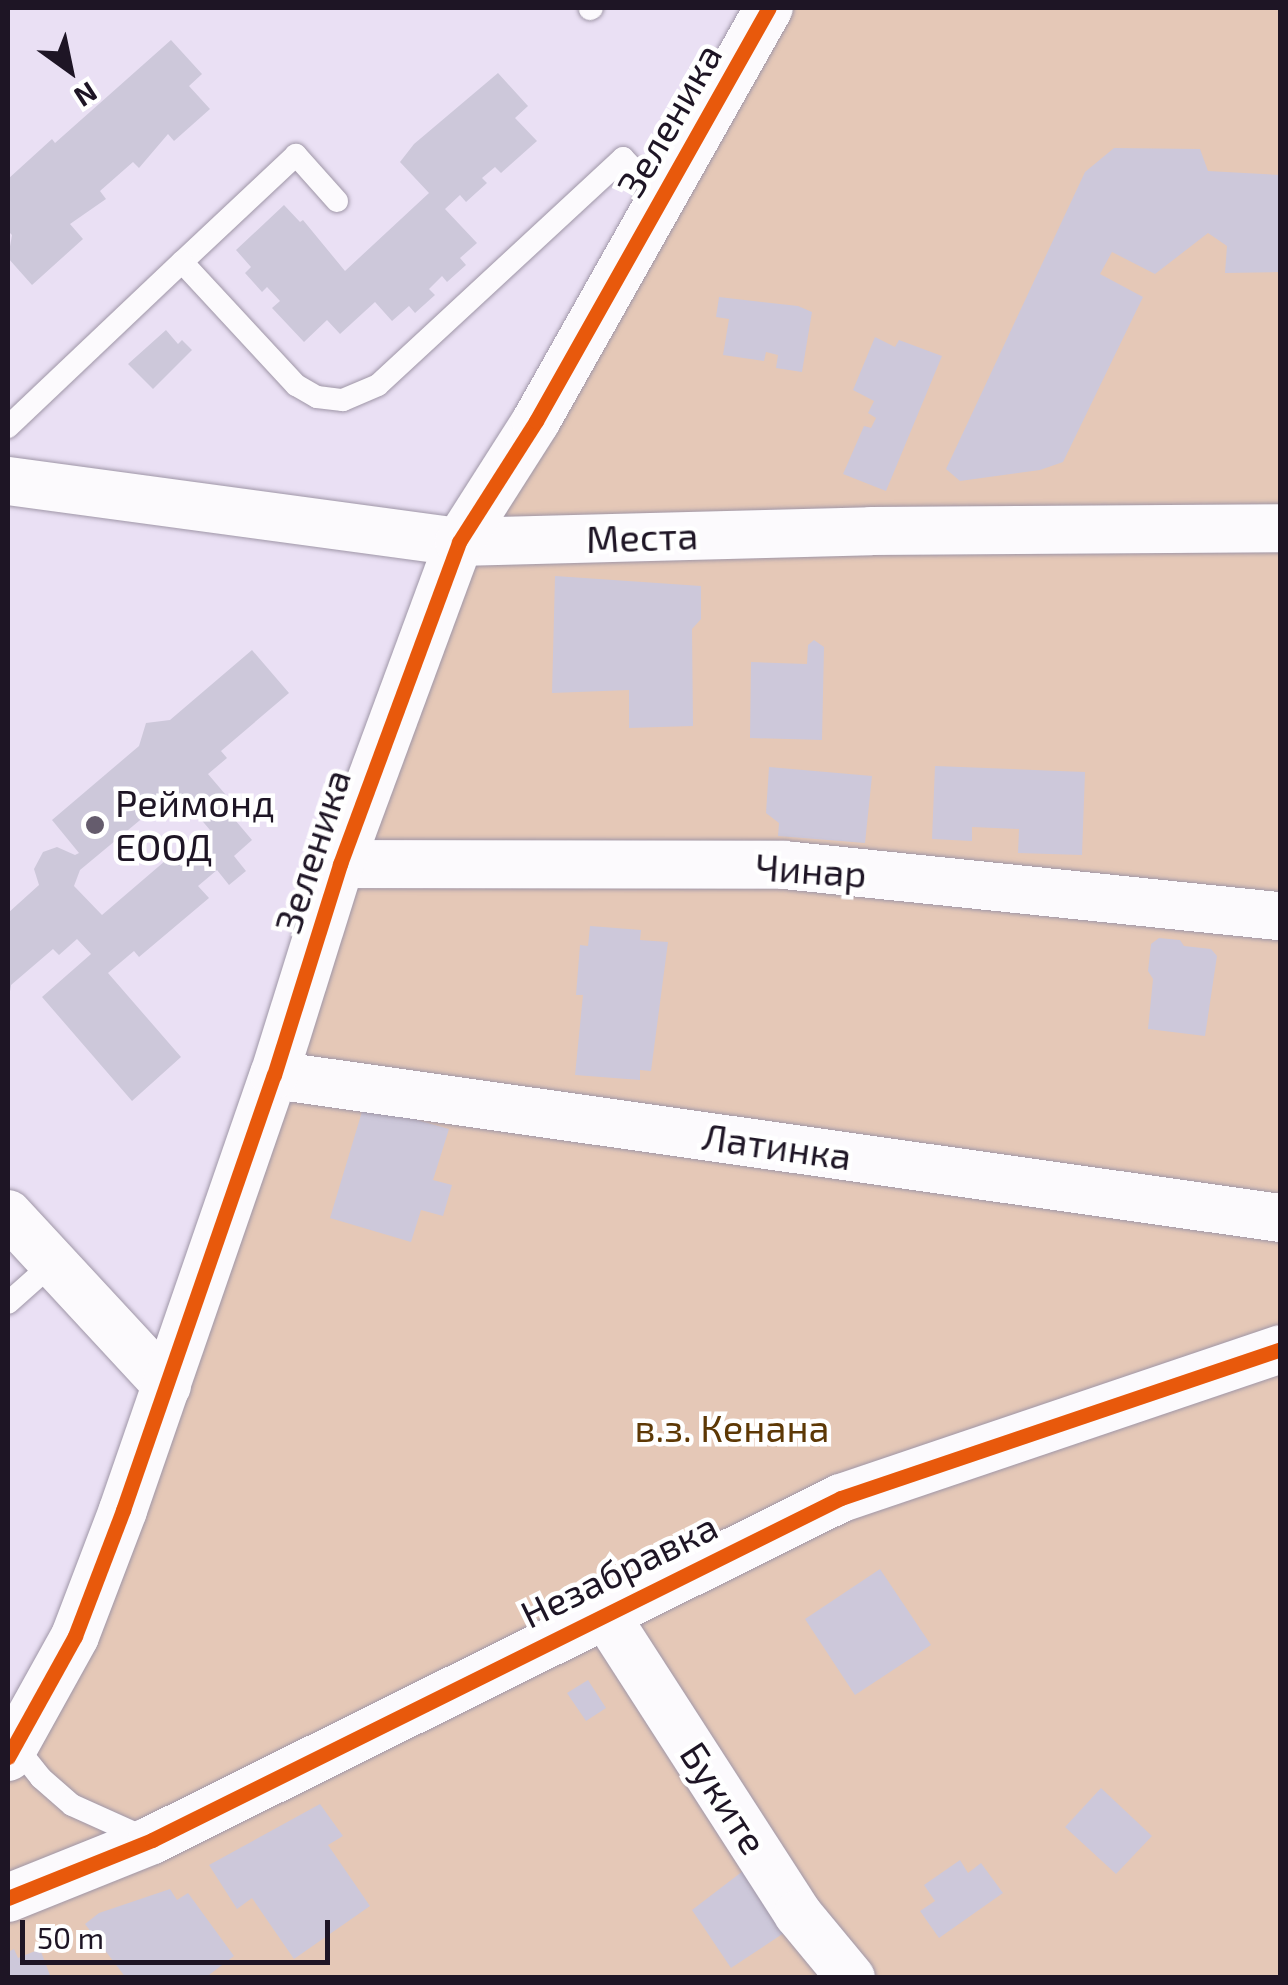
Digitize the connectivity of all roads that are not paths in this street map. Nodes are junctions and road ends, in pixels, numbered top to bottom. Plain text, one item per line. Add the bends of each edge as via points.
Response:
1 (770, 8) edge
2 (662, 198) junction
3 (338, 200) dead end
4 (182, 262) junction
5 (8, 427) edge
6 (8, 482) edge
7 (1280, 528) edge
8 (459, 542) junction
9 (340, 864) junction
10 (1280, 916) edge
11 (274, 1075) junction
12 (8, 1214) edge
13 (1280, 1218) edge
14 (52, 1264) junction
15 (8, 1303) edge
16 (1280, 1349) edge
17 (167, 1386) junction
18 (604, 1613) junction
19 (10, 1747) edge
20 (152, 1840) junction
21 (8, 1898) edge
22 (852, 1978) edge

1 - 2 street, Зеленика
2 - 4 lane via 623,158 378,386 343,400 317,397 296,384
2 - 8 street, Зеленика
3 - 4 lane via 296,155
4 - 5 lane
6 - 8 street, Места
7 - 8 street, Места
8 - 9 street, Зеленика
9 - 10 street, Чинар via 784,866
9 - 11 street, Зеленика
11 - 13 street, Латинка
11 - 17 street, Зеленика
12 - 14 street
14 - 15 lane
14 - 17 street
16 - 18 street, Незабравка via 842,1498
17 - 19 street, Зеленика via 75,1636
18 - 20 street, Незабравка
18 - 22 street, Буките via 798,1914
19 - 20 lane via 72,1805
20 - 21 street, Незабравка

